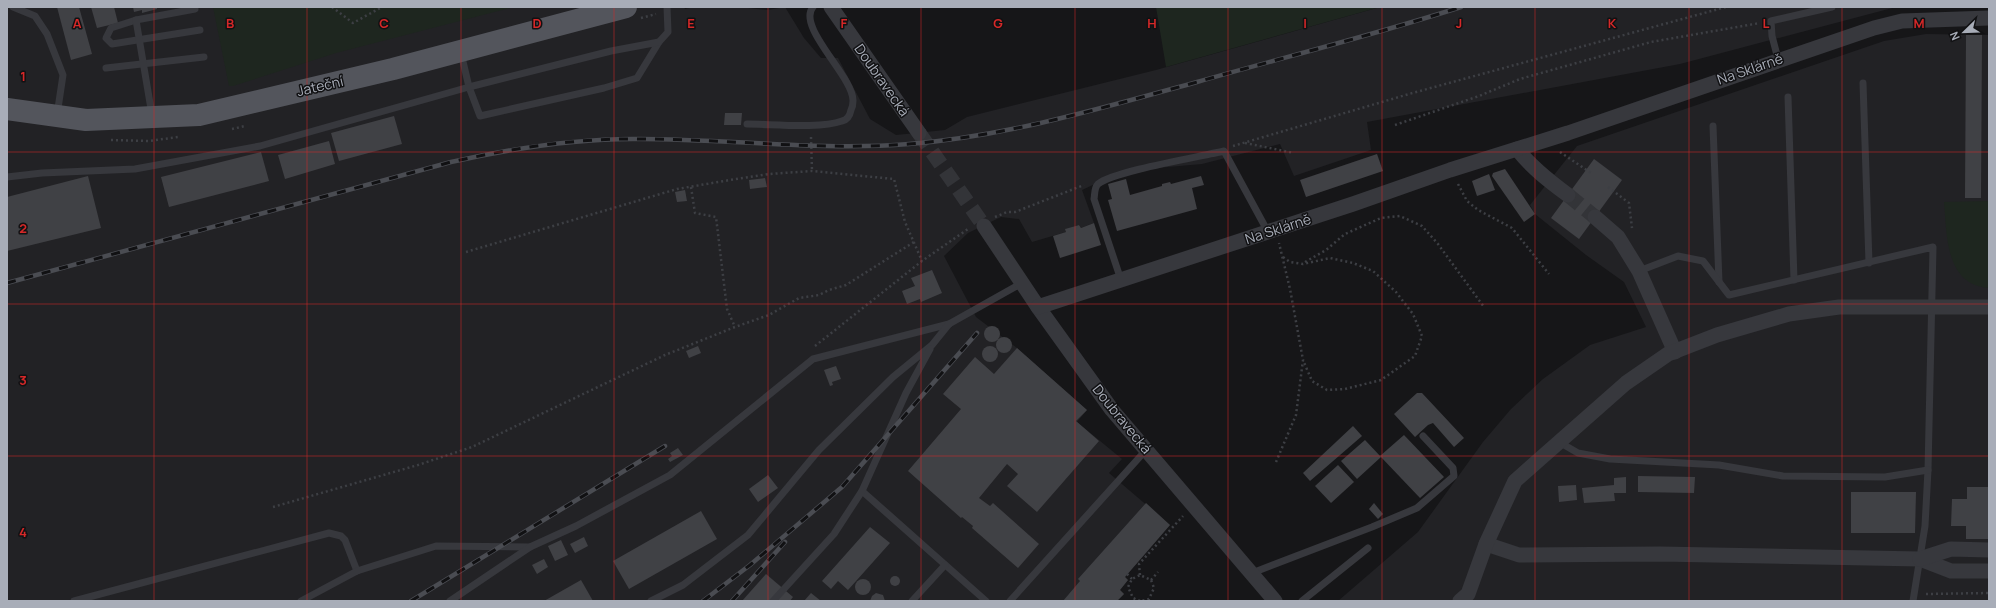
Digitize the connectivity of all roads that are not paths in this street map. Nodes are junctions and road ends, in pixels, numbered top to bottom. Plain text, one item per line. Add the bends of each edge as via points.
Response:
1 (13, 7) edge
2 (626, 7) edge
3 (667, 7) edge
4 (813, 7) edge
5 (831, 7) edge
6 (1832, 7) edge
7 (195, 9) dead end
8 (1989, 18) edge
9 (136, 20) junction
10 (200, 30) dead end
11 (140, 41) junction
12 (659, 42) junction
13 (460, 51) junction
14 (204, 57) dead end
15 (1778, 60) junction
16 (143, 65) junction
17 (106, 68) dead end
18 (1863, 83) dead end
19 (470, 87) junction
20 (1788, 97) dead end
21 (7, 109) edge
22 (57, 116) junction
23 (153, 117) junction
24 (747, 124) dead end
25 (1713, 126) dead end
26 (919, 133) tunnel mouth
27 (1517, 149) junction
28 (7, 177) edge
29 (1568, 195) tunnel mouth
30 (1595, 216) tunnel mouth
31 (982, 224) tunnel mouth
32 (1271, 231) junction
33 (1869, 263) junction
34 (1639, 271) junction
35 (1121, 280) junction
36 (1794, 280) junction
37 (1719, 282) junction
38 (1022, 283) junction
39 (1038, 307) junction
40 (1931, 307) junction
41 (1989, 307) edge
42 (949, 324) junction
43 (932, 345) junction
44 (1675, 352) junction
45 (1423, 436) dead end
46 (1559, 442) junction
47 (1146, 450) junction
48 (1928, 470) junction
49 (862, 491) junction
50 (1486, 544) junction
51 (530, 547) junction
52 (1368, 548) dead end
53 (1989, 550) edge
54 (1920, 559) junction
55 (945, 565) junction
56 (357, 571) junction
57 (1989, 571) edge
58 (1252, 573) junction
59 (74, 601) edge
60 (301, 601) edge
61 (450, 601) edge
62 (651, 601) edge
63 (773, 601) edge
64 (912, 601) edge
65 (986, 601) edge
66 (1010, 601) edge
67 (1276, 601) edge
68 (1302, 601) edge
69 (1460, 601) edge
70 (1913, 601) edge

1 - 22 lane via 35,16 47,34 63,75
2 - 13 main road, Jateční
3 - 12 lane via 668,32
4 - 24 lane via 809,20 848,85 854,101 850,114 844,121 830,124
5 - 26 street, Doubravecká
6 - 15 lane via 1771,21
7 - 9 lane
8 - 15 street, Na Sklárně via 1902,21
9 - 11 lane
9 - 11 lane via 111,28 106,38 112,44
10 - 11 lane
11 - 16 lane
12 - 19 lane via 611,51
12 - 19 lane via 637,78 604,88 480,116
13 - 19 lane
13 - 23 main road, Jateční via 199,115
14 - 16 lane
15 - 27 street, Na Sklárně
16 - 17 lane
16 - 23 lane
18 - 33 lane
19 - 28 lane via 260,146 135,169
20 - 36 lane
21 - 22 main road, Jateční
22 - 23 main road, Jateční via 86,120
25 - 37 lane
27 - 29 street via 1550,182
27 - 32 street, Na Sklárně
30 - 34 street via 1618,237
31 - 38 street, Doubravecká
32 - 35 street, Na Sklárně
32 - 35 lane via 1224,152 1117,175 1098,185 1094,199
33 - 36 lane
33 - 40 lane via 1933,247
34 - 37 lane via 1678,256 1703,261
34 - 44 street
35 - 39 street, Na Sklárně
36 - 37 lane via 1729,295
38 - 39 street, Doubravecká
38 - 42 lane
39 - 47 street, Doubravecká via 1112,410
40 - 41 street
40 - 44 street via 1839,307 1789,314
40 - 48 lane
42 - 43 lane
42 - 51 lane via 813,359 670,475 576,526
43 - 49 lane via 906,393
43 - 62 lane via 893,377 819,450 748,535 683,585
44 - 46 street via 1626,383
45 - 58 lane via 1453,468 1454,476 1427,500 1417,508 1372,528
46 - 48 lane via 1578,454 1610,460 1719,465 1783,476 1885,477
46 - 50 street via 1515,481
47 - 58 street, Doubravecká
47 - 66 lane
48 - 54 lane via 1925,526
49 - 55 lane
49 - 63 lane via 834,534
50 - 54 street via 1519,555 1684,554
50 - 69 street via 1468,594
51 - 56 lane via 436,546
51 - 61 lane
52 - 68 lane
53 - 54 street via 1951,549
54 - 57 street via 1951,571
54 - 70 lane
55 - 64 lane
55 - 65 lane
56 - 59 lane via 345,540 342,536 329,533
56 - 60 lane
58 - 67 street, Doubravecká

